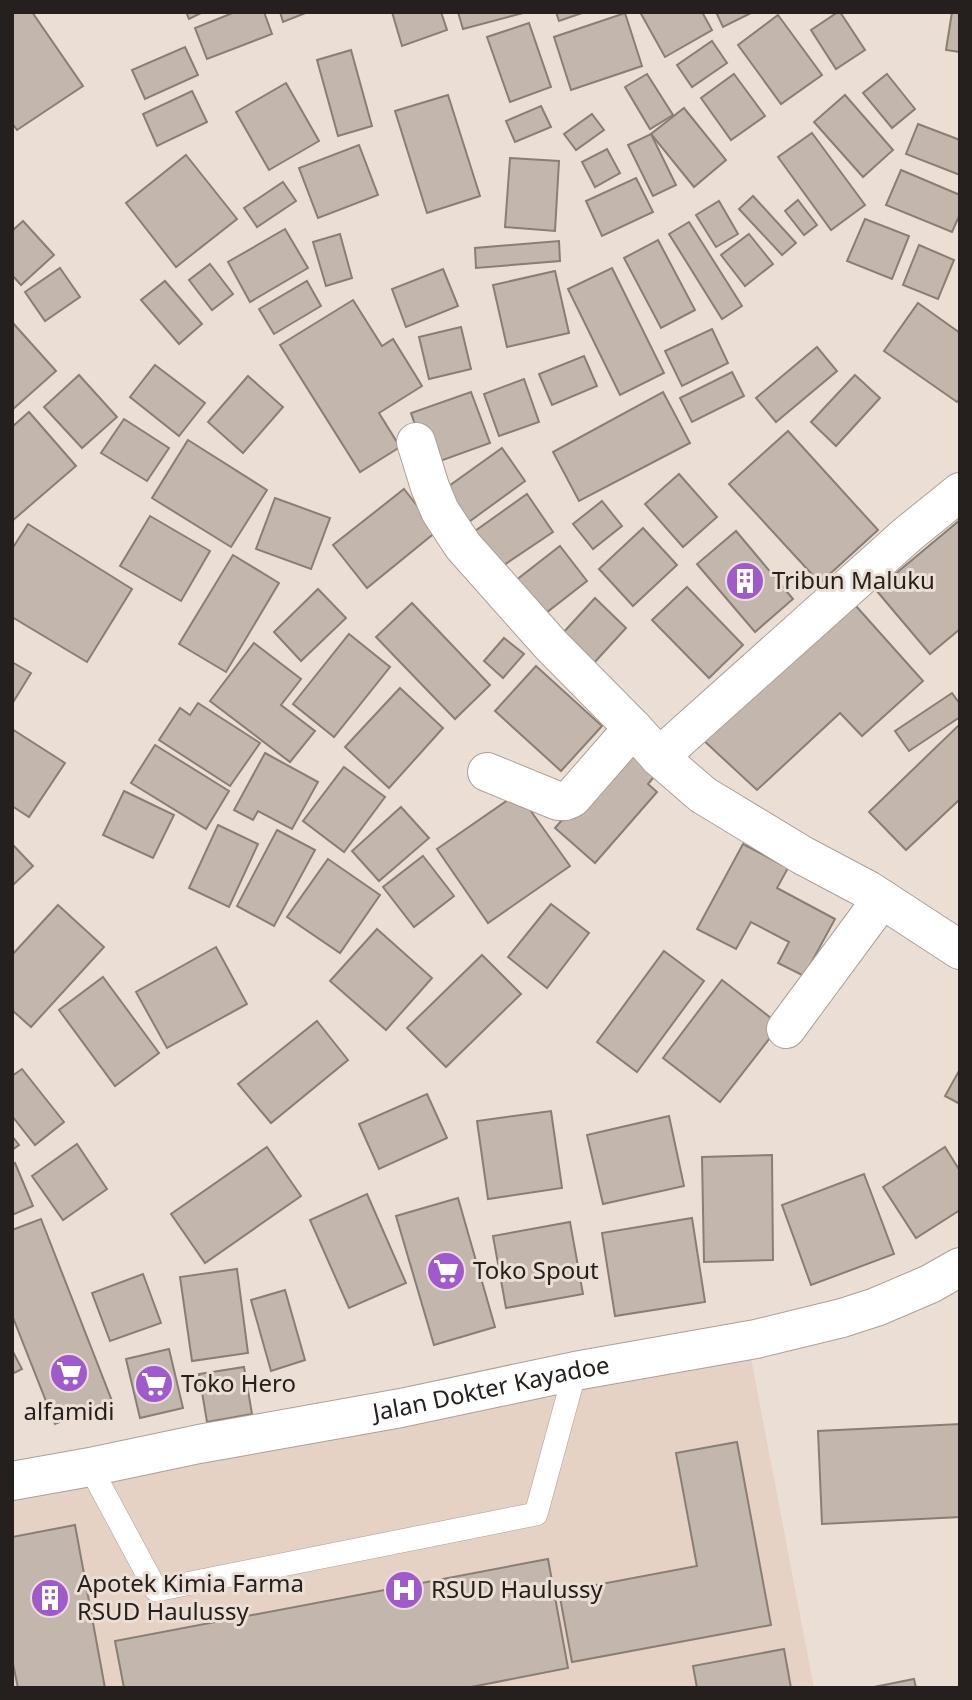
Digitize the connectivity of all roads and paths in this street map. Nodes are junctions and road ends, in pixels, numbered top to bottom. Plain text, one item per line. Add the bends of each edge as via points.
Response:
1 (416, 442) dead end
2 (960, 492) edge
3 (633, 728) junction
4 (659, 757) junction
5 (487, 772) dead end
6 (882, 899) junction
7 (960, 950) edge
8 (786, 1029) dead end
9 (960, 1267) edge
10 (575, 1371) junction
11 (90, 1467) junction
12 (12, 1481) edge

1 - 3 street via 440,511 463,546
2 - 4 street
3 - 4 street
3 - 5 street via 565,801
4 - 6 street via 703,795
6 - 7 street
6 - 8 street
9 - 10 street, Jalan Dokter Kayadoe via 919,1289 842,1318 756,1339
10 - 11 street, Jalan Dokter Kayadoe
10 - 11 lane via 536,1514 156,1590
11 - 12 street, Jalan Dokter Kayadoe

